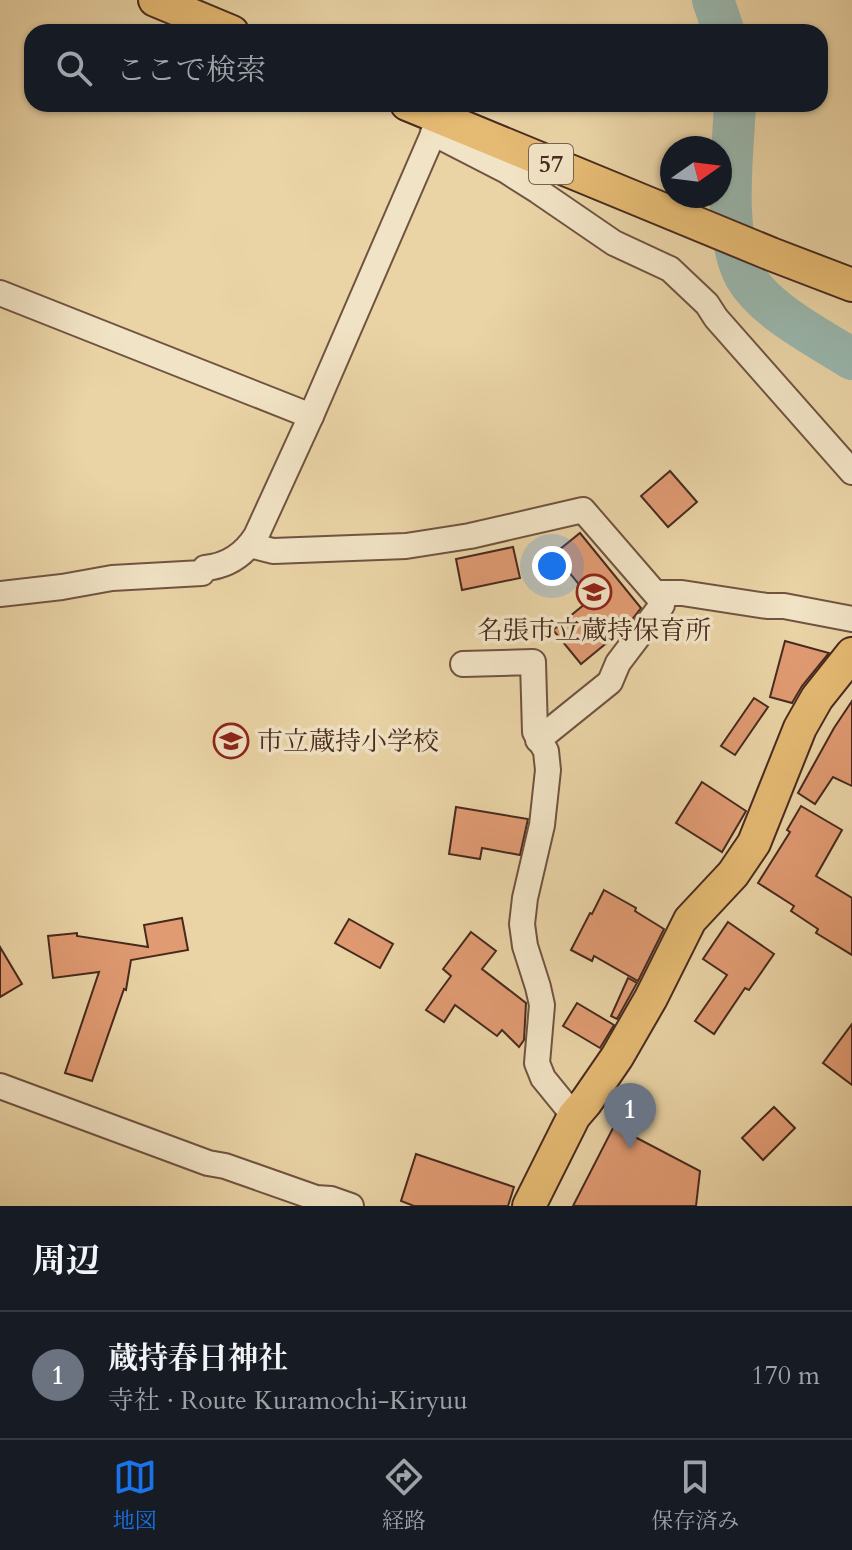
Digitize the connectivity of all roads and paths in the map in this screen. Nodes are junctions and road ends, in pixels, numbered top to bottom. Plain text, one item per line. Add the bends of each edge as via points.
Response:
1 (155, 0) edge
2 (213, 24) edge
3 (418, 112) edge
4 (437, 126) junction
5 (852, 285) edge
6 (0, 293) edge
7 (311, 416) junction
8 (852, 472) edge
9 (250, 545) junction
10 (656, 593) junction
11 (0, 594) edge
12 (852, 619) edge
13 (852, 654) edge
14 (463, 664) dead end
15 (538, 740) junction
16 (0, 1086) edge
17 (574, 1116) junction
18 (351, 1206) edge
19 (529, 1206) edge

1 - 2 main road
3 - 4 main road, 57
4 - 5 main road, 57
4 - 7 street
4 - 8 street via 614,243 670,269 707,304
6 - 7 street
7 - 9 street
9 - 10 street via 273,551 406,546 583,510
9 - 11 street via 202,573 112,578
10 - 12 street
10 - 15 street via 662,605 618,663 610,682
13 - 17 main road via 800,728 754,843 690,920 617,1057
14 - 15 street via 533,662
15 - 17 street via 546,751 546,796 522,924 542,1005 537,1063
16 - 18 street via 208,1163
17 - 19 main road

